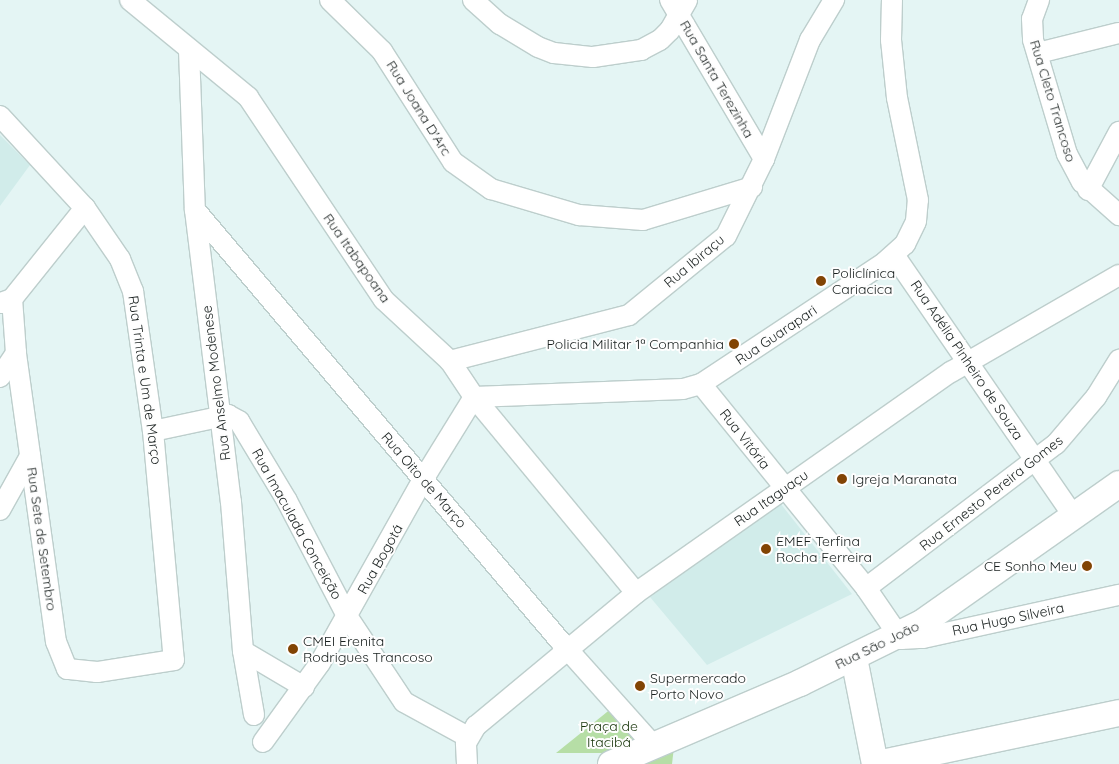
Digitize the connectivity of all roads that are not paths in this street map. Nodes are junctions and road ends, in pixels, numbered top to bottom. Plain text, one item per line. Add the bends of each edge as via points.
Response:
1 (130, 0) edge
2 (330, 0) edge
3 (474, 0) edge
4 (834, 0) edge
5 (892, 0) edge
6 (1038, 0) edge
7 (679, 5) edge
8 (1119, 33) edge
9 (189, 50) junction
10 (1038, 53) junction
11 (0, 116) edge
12 (1119, 132) edge
13 (764, 159) junction
14 (752, 187) junction
15 (1088, 190) junction
16 (85, 208) junction
17 (195, 210) junction
18 (1119, 215) edge
19 (894, 255) junction
20 (1119, 275) edge
21 (6, 301) edge
22 (16, 352) junction
23 (1119, 360) edge
24 (450, 361) junction
25 (970, 361) junction
26 (0, 377) edge
27 (701, 384) junction
28 (474, 398) junction
29 (220, 417) junction
30 (153, 432) junction
31 (30, 456) junction
32 (1036, 461) junction
33 (424, 478) junction
34 (1119, 484) edge
35 (784, 488) junction
36 (0, 510) edge
37 (1073, 515) junction
38 (866, 588) junction
39 (636, 594) junction
40 (1119, 595) edge
41 (347, 616) junction
42 (898, 636) junction
43 (568, 650) junction
44 (243, 651) junction
45 (854, 658) junction
46 (174, 660) joint
47 (304, 687) junction
48 (1119, 712) edge
49 (254, 714) dead end
50 (468, 737) junction
51 (263, 742) dead end
52 (655, 748) junction
53 (467, 764) edge
54 (611, 764) edge
55 (876, 764) edge

1 - 9 street, Rua Itabapoana
2 - 14 street, Rua Joana D'Arc via 382,51 453,162 492,189 579,215 643,220
3 - 7 street via 520,38 554,53 572,56 610,56 641,50 660,40
4 - 13 street, Rua Ibiraçu via 810,40
5 - 19 street, Rua Guarapari via 891,40 897,98 918,200 913,229
6 - 10 street, Rua Cleto Trancoso via 1032,19
7 - 13 street, Rua Santa Terezinha
8 - 10 street
9 - 17 street, Rua Anselmo Modenese
9 - 24 street, Rua Itabapoana via 248,97 384,300
10 - 15 street, Rua Cleto Trancoso via 1067,154
11 - 16 street, Rua Trinta e Um de Março
12 - 15 street
13 - 14 street, Rua Ibiraçu
14 - 24 street, Rua Ibiraçu via 726,236 629,315
15 - 18 street, Rua Cleto Trancoso
16 - 21 street
16 - 30 street, Rua Trinta e Um de Março via 120,259 134,291
17 - 29 street, Rua Anselmo Modenese
17 - 33 street, Rua Oito de Março
19 - 25 street, Rua Adélia Pinheiro de Souza
19 - 27 street, Rua Guarapari
20 - 25 street, Rua Itaguaçu
21 - 22 street, Rua Sete de Setembro
22 - 26 street
22 - 31 street, Rua Sete de Setembro
23 - 32 street, Rua Ernesto Pereira Gomes via 1070,430
24 - 28 street, Rua Itabapoana
25 - 32 street, Rua Adélia Pinheiro de Souza
25 - 35 street, Rua Itaguaçu
27 - 28 street, Rua Guarapari via 684,389
27 - 35 street, Rua Vitória
28 - 33 street, Rua Bogotá
28 - 39 street, Rua Itabapoana
29 - 30 street
29 - 41 street, Rua Imaculada Conceição via 234,417 245,430
29 - 44 street, Rua Anselmo Modenese
30 - 46 street, Rua Trinta e Um de Março
31 - 36 street
31 - 46 street, Rua Sete de Setembro via 56,642 67,669 97,672
32 - 37 street, Rua Adélia Pinheiro de Souza
32 - 38 street, Rua Ernesto Pereira Gomes
33 - 41 street, Rua Bogotá
33 - 43 street, Rua Oito de Março
34 - 37 main road, Rua São João
35 - 38 street, Rua Vitória
35 - 39 street, Rua Itaguaçu
37 - 42 main road, Rua São João via 950,606
38 - 42 street, Rua Vitória
39 - 43 street, Rua Itaguaçu
40 - 42 street, Rua Hugo Silveira via 923,638 905,640
41 - 47 street, Rua Bogotá
41 - 50 street, Rua Imaculada Conceição via 404,702
42 - 45 main road, Rua São João
43 - 50 street, Rua Itaguaçu via 476,726
43 - 52 street, Rua Oito de Março
44 - 47 street
44 - 49 street, Rua Anselmo Modenese
45 - 52 main road, Rua São João
45 - 55 main road
47 - 51 street, Rua Bogotá
48 - 55 main road
50 - 53 street
52 - 54 main road, Rua São João

